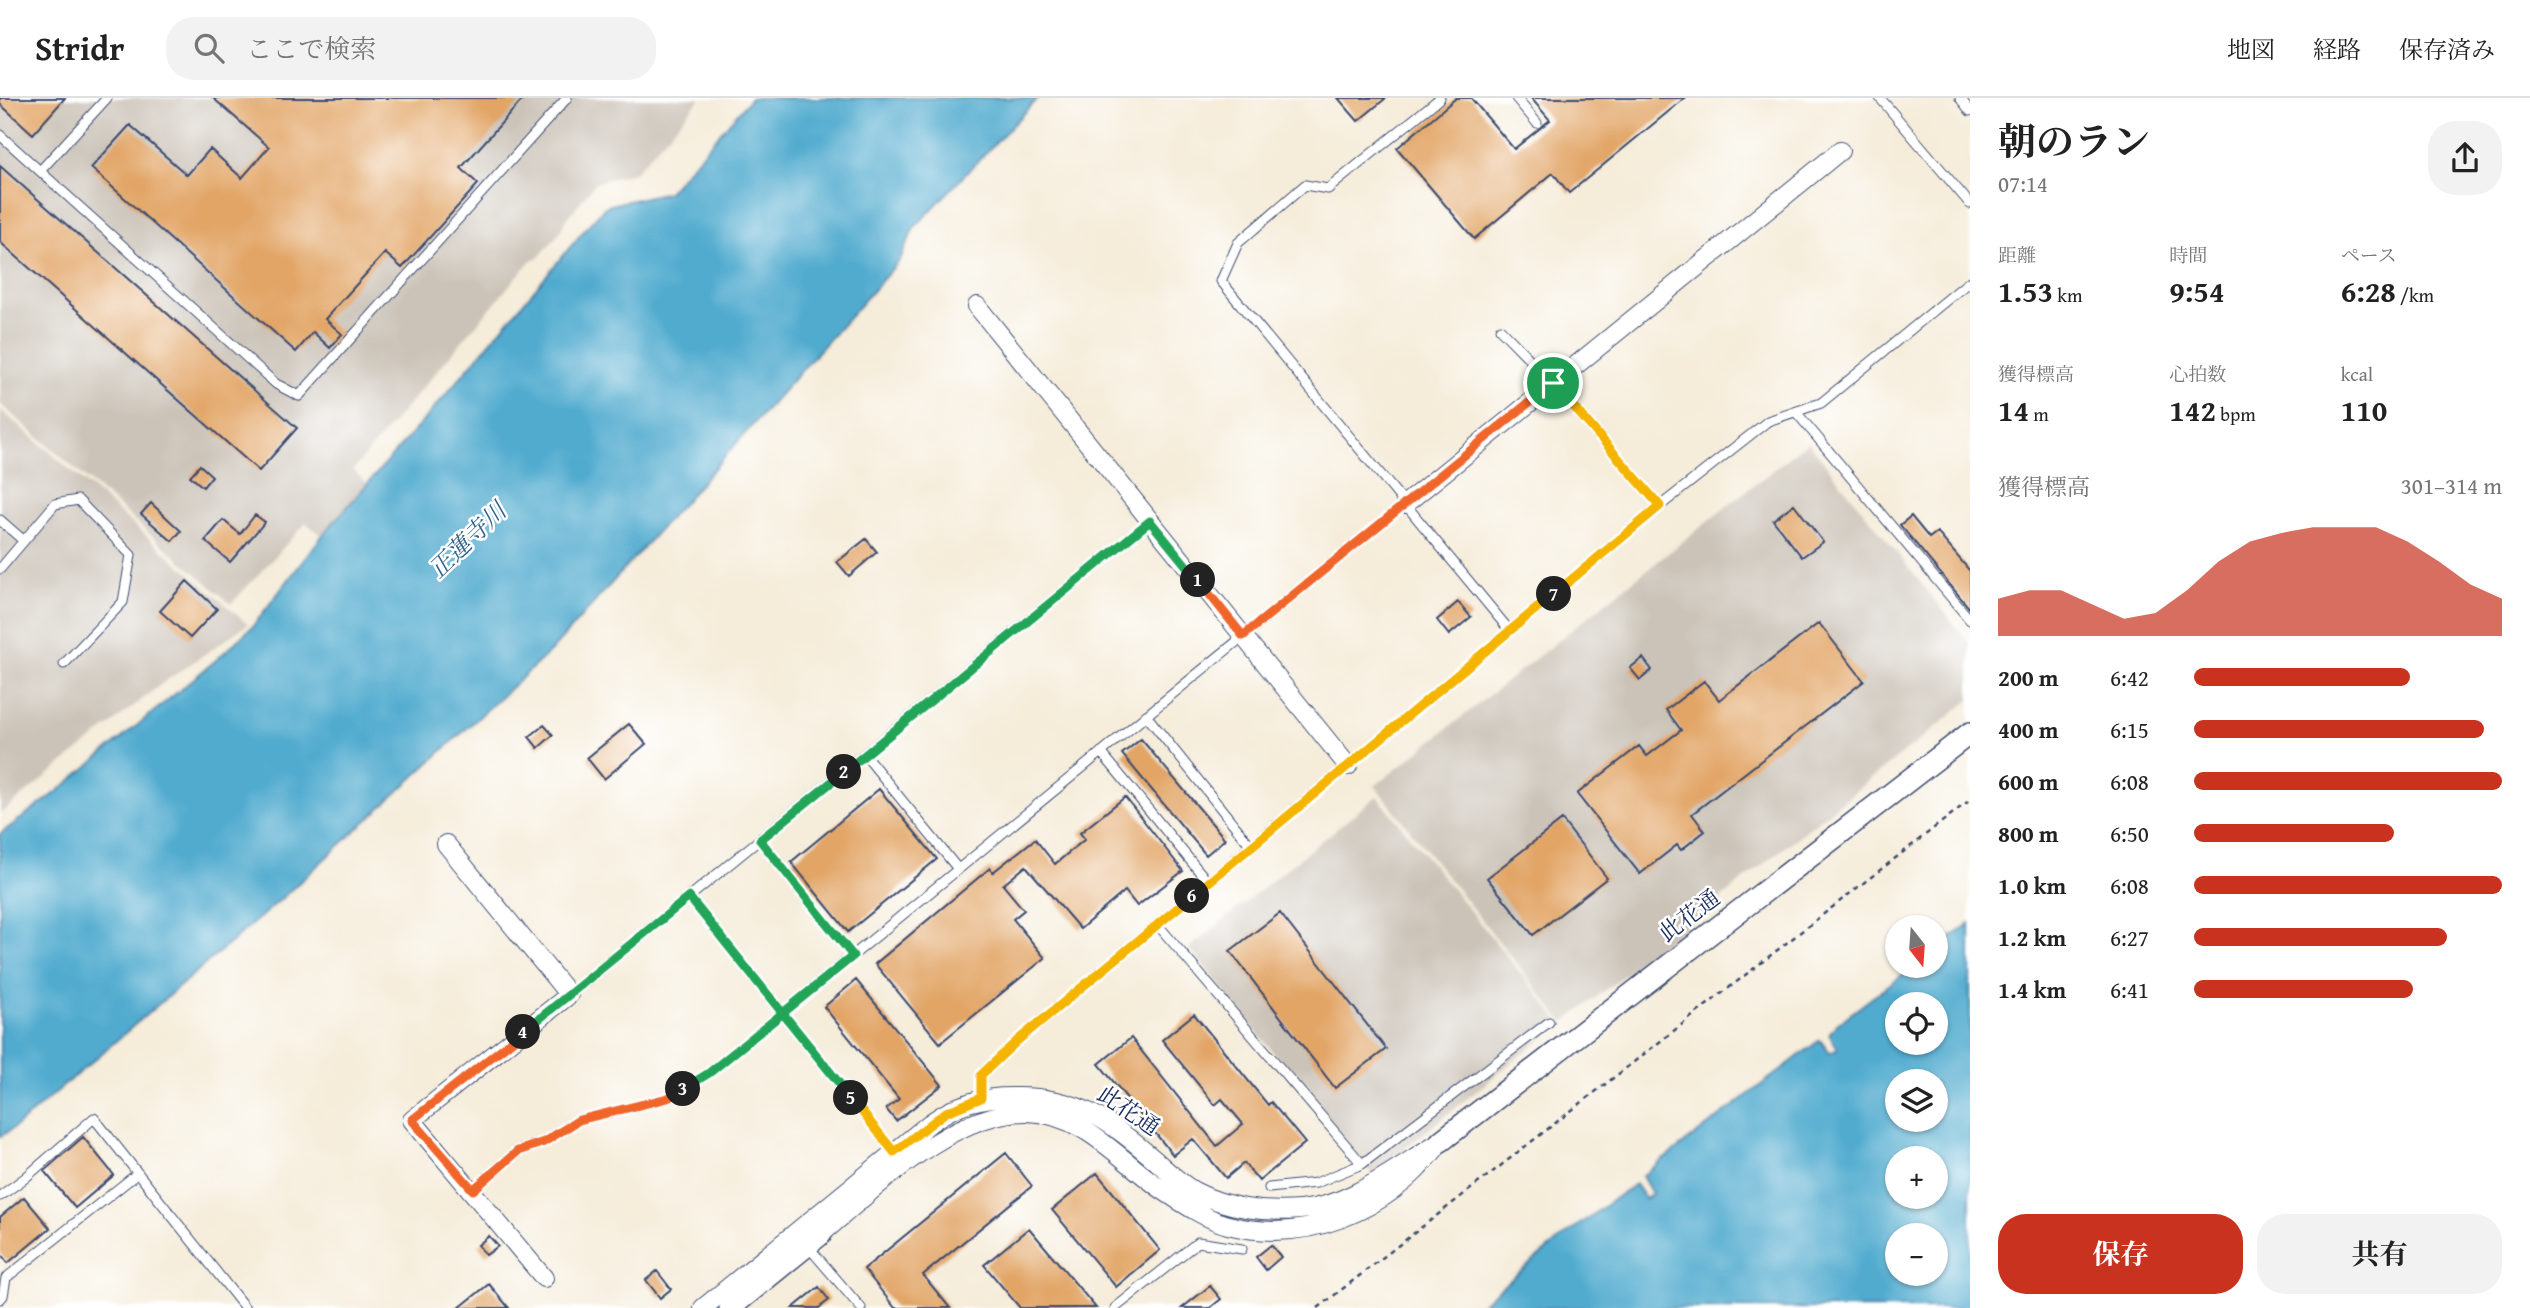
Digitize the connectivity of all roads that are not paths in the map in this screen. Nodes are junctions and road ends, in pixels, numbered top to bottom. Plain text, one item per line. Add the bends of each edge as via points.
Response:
1 (107, 98) edge
2 (567, 98) edge
3 (1440, 98) edge
4 (1516, 98) edge
5 (1880, 98) edge
6 (1960, 98) edge
7 (1970, 111) edge
8 (1537, 123) dead end
9 (0, 135) edge
10 (1840, 151) dead end
11 (40, 172) junction
12 (1970, 204) edge
13 (1970, 281) edge
14 (977, 306) dead end
15 (1500, 329) dead end
16 (1553, 383) junction
17 (1796, 412) junction
18 (1405, 504) junction
19 (1660, 506) junction
20 (0, 520) edge
21 (1150, 521) junction
22 (24, 541) junction
23 (0, 569) edge
24 (1970, 620) edge
25 (1510, 631) junction
26 (1243, 636) junction
27 (64, 664) dead end
28 (1146, 715) junction
29 (1970, 733) edge
30 (1101, 752) junction
31 (865, 755) junction
32 (1348, 766) junction
33 (760, 840) junction
34 (446, 844) dead end
35 (1251, 846) junction
36 (958, 869) junction
37 (1208, 882) junction
38 (689, 897) junction
39 (1157, 924) junction
40 (853, 956) junction
41 (569, 995) junction
42 (783, 1013) junction
43 (1549, 1022) dead end
44 (981, 1098) junction
45 (1441, 1141) junction
46 (900, 1158) junction
47 (1362, 1164) junction
48 (138, 1173) junction
49 (1269, 1188) dead end
50 (473, 1190) junction
51 (0, 1196) edge
52 (808, 1237) junction
53 (1242, 1249) dead end
54 (3, 1274) edge
55 (544, 1278) dead end
56 (0, 1299) edge
57 (245, 1308) edge
58 (703, 1308) edge
59 (730, 1308) edge
60 (861, 1308) edge
61 (1115, 1308) edge

1 - 11 lane
2 - 11 lane via 299,396 276,384
3 - 18 lane via 1328,188 1305,185 1238,243 1221,281
4 - 8 lane
5 - 12 lane
6 - 7 lane
9 - 11 lane
10 - 16 street
13 - 17 lane via 1821,403
14 - 21 street
15 - 16 lane
16 - 18 street
16 - 19 lane
17 - 19 lane via 1768,421
17 - 24 lane
18 - 25 lane
18 - 26 lane
19 - 25 lane
20 - 22 lane
21 - 26 street
21 - 31 lane
22 - 23 lane
22 - 27 lane via 55,504 78,500 131,555 123,602
25 - 32 lane
26 - 28 lane
26 - 32 street
28 - 30 lane
28 - 35 lane
29 - 45 street, 此花通
30 - 36 lane
30 - 37 lane
31 - 33 lane
31 - 36 lane
32 - 35 lane
33 - 38 lane
33 - 40 lane
34 - 41 street
35 - 37 lane
36 - 40 lane
37 - 39 lane
38 - 41 lane
38 - 42 lane
39 - 44 lane via 981,1075
39 - 47 lane
40 - 42 lane
41 - 50 street via 412,1120
42 - 46 lane
42 - 50 lane via 709,1073 668,1098 579,1120 544,1142 518,1151
43 - 47 lane
44 - 45 street, 此花通 via 1061,1100 1091,1112 1199,1193 1244,1208 1272,1211 1323,1206 1376,1181
44 - 46 street, 此花通 via 946,1112
45 - 46 street, 此花通 via 1418,1172 1357,1212 1342,1220 1283,1232 1225,1224 1200,1212 1166,1193 1105,1142 1049,1116 1027,1112 979,1121
46 - 52 street, 此花通
46 - 52 street, 此花通
47 - 49 lane via 1316,1184
48 - 51 lane via 94,1118
48 - 54 lane
48 - 57 lane
50 - 55 street
52 - 58 street, 此花通
52 - 59 street, 此花通
52 - 60 lane
53 - 61 lane via 1198,1242
54 - 56 lane

